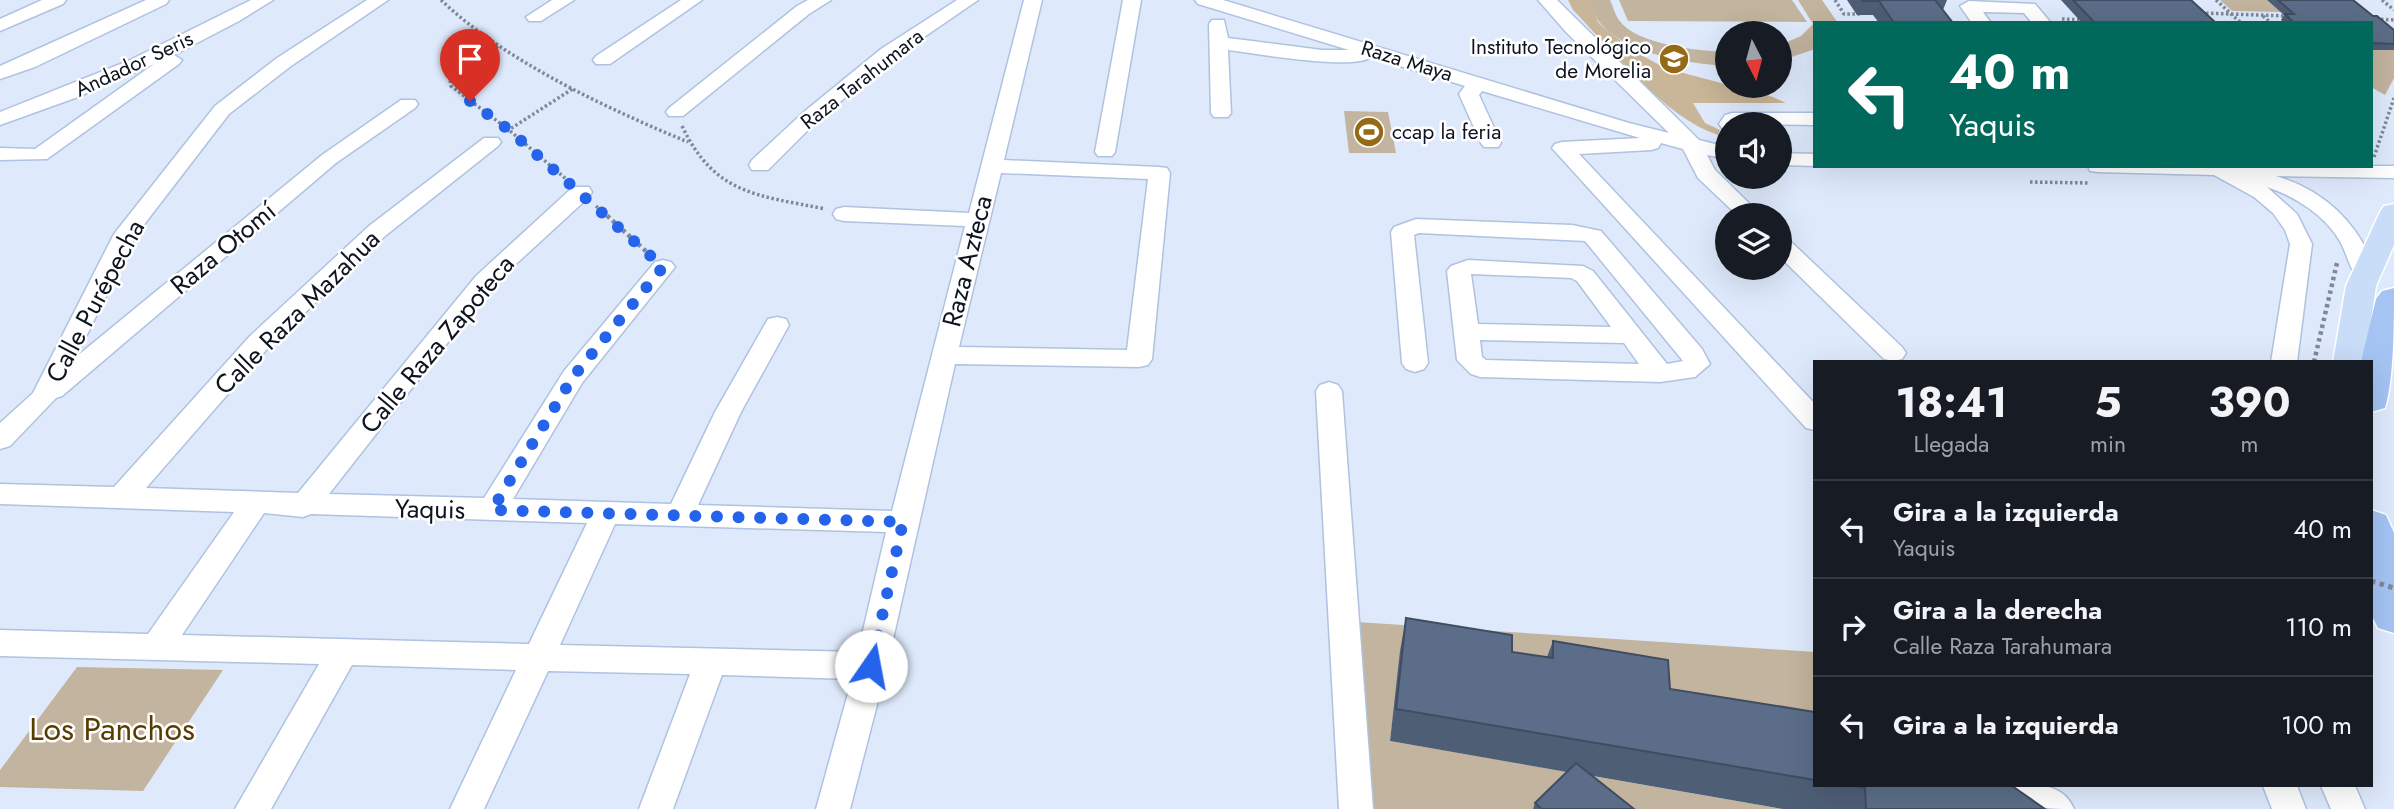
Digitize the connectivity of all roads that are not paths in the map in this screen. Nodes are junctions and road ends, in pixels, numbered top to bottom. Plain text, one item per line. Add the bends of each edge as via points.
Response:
1 (57, 0) edge
2 (160, 0) edge
3 (264, 0) edge
4 (379, 0) edge
5 (565, 0) edge
6 (693, 0) edge
7 (822, 0) edge
8 (969, 0) edge
9 (1033, 0) edge
10 (1132, 0) edge
11 (1204, 0) edge
12 (1235, 0) edge
13 (1547, 0) edge
14 (1997, 7) joint
15 (535, 17) dead end
16 (1980, 21) edge
17 (2040, 21) edge
18 (222, 24) junction
19 (0, 26) edge
20 (1396, 53) junction
21 (603, 60) dead end
22 (0, 73) edge
23 (1479, 83) junction
24 (408, 104) dead end
25 (676, 112) dead end
26 (1221, 113) dead end
27 (0, 119) edge
28 (1792, 119) edge
29 (1813, 119) edge
30 (1792, 133) edge
31 (1813, 134) edge
32 (500, 136) road end
33 (1691, 142) junction
34 (1491, 143) dead end
35 (1715, 149) edge
36 (1105, 152) dead end
37 (0, 155) edge
38 (1792, 159) edge
39 (1813, 160) edge
40 (760, 165) dead end
41 (991, 166) junction
42 (2213, 168) junction
43 (2394, 172) edge
44 (580, 192) road end
45 (1737, 203) edge
46 (2394, 212) edge
47 (844, 214) dead end
48 (977, 220) junction
49 (1646, 242) junction
50 (1606, 251) junction
51 (1792, 256) edge
52 (663, 267) road end
53 (2365, 274) junction
54 (2394, 299) edge
55 (777, 325) dead end
56 (1466, 332) junction
57 (1630, 335) junction
58 (1893, 353) dead end
59 (944, 355) junction
60 (2284, 360) edge
61 (2349, 360) edge
62 (1415, 363) dead end
63 (1660, 373) junction
64 (2373, 390) edge
65 (1329, 391) dead end
66 (43, 398) junction
67 (1813, 419) edge
68 (0, 439) edge
69 (0, 495) edge
70 (120, 499) junction
71 (256, 503) junction
72 (303, 506) junction
73 (492, 510) junction
74 (606, 512) junction
75 (680, 514) junction
76 (903, 522) junction
77 (2373, 534) edge
78 (2394, 615) edge
79 (0, 643) edge
80 (156, 647) junction
81 (342, 654) junction
82 (539, 656) junction
83 (711, 662) junction
84 (871, 666) junction
85 (2025, 787) edge
86 (2280, 787) edge
87 (2338, 787) edge
88 (252, 809) edge
89 (467, 809) edge
90 (656, 809) edge
91 (833, 809) edge
92 (1356, 809) edge
93 (2057, 809) edge
94 (2289, 809) edge
95 (2348, 809) edge

1 - 19 street
2 - 22 street
3 - 18 street, Andador Seris
4 - 66 street, Calle Purépecha via 284,62 222,110 125,234
5 - 15 street
6 - 21 street
7 - 25 street via 803,10
8 - 40 street, Raza Tarahumara via 888,53 811,114
9 - 41 street, Raza Azteca
10 - 36 street
11 - 20 street, Raza Maya
12 - 20 street, Raza Maya
13 - 33 street
14 - 16 street via 1969,6
14 - 17 street via 2029,8
18 - 27 street, Andador Seris via 71,94
18 - 37 street via 40,155
20 - 23 street, Raza Maya
20 - 26 street via 1322,56 1218,33
20 - 33 street, Raza Maya via 1625,116
23 - 33 street, Raza Maya via 1623,128
23 - 34 street via 1469,94
24 - 66 street, Raza Otomí via 329,159
28 - 29 street
30 - 31 street
32 - 70 street, Calle Raza Mazahua via 377,232 259,342
33 - 35 street, Raza Maya
33 - 45 street via 1706,173
33 - 49 street via 1562,148
38 - 39 street
41 - 48 street, Raza Azteca
41 - 59 street via 1159,173 1139,359
42 - 43 street
42 - 53 street via 2287,186 2319,203 2350,237
42 - 60 street via 2277,202 2297,230 2301,244
44 - 72 street, Calle Raza Zapoteca via 484,281
46 - 53 main road
47 - 48 street
48 - 59 street, Raza Azteca
49 - 50 street
49 - 67 street
50 - 62 street via 1593,236 1572,232 1416,226 1402,232
50 - 63 street via 1697,364 1686,371
51 - 58 street
52 - 73 street via 573,377
53 - 61 main road
54 - 64 highway
55 - 75 street via 728,412
56 - 57 street
56 - 57 street via 1460,271 1468,267 1575,271 1585,276
56 - 63 street via 1470,360 1480,368
57 - 63 street
59 - 76 street, Raza Azteca
65 - 92 street
66 - 68 street, Calle Purépecha
69 - 70 street, Yaquis
70 - 71 street, Yaquis
71 - 72 street, Yaquis
71 - 80 street
72 - 73 street, Yaquis
73 - 74 street, Yaquis
74 - 75 street, Yaquis
74 - 82 street
75 - 76 street, Yaquis
76 - 84 street, Raza Azteca
77 - 78 highway
79 - 80 street
80 - 81 street
81 - 82 street
81 - 88 street
82 - 83 street
82 - 89 street
83 - 84 street
83 - 90 street
84 - 91 street, Raza Azteca
85 - 93 street
86 - 94 street
87 - 95 street

